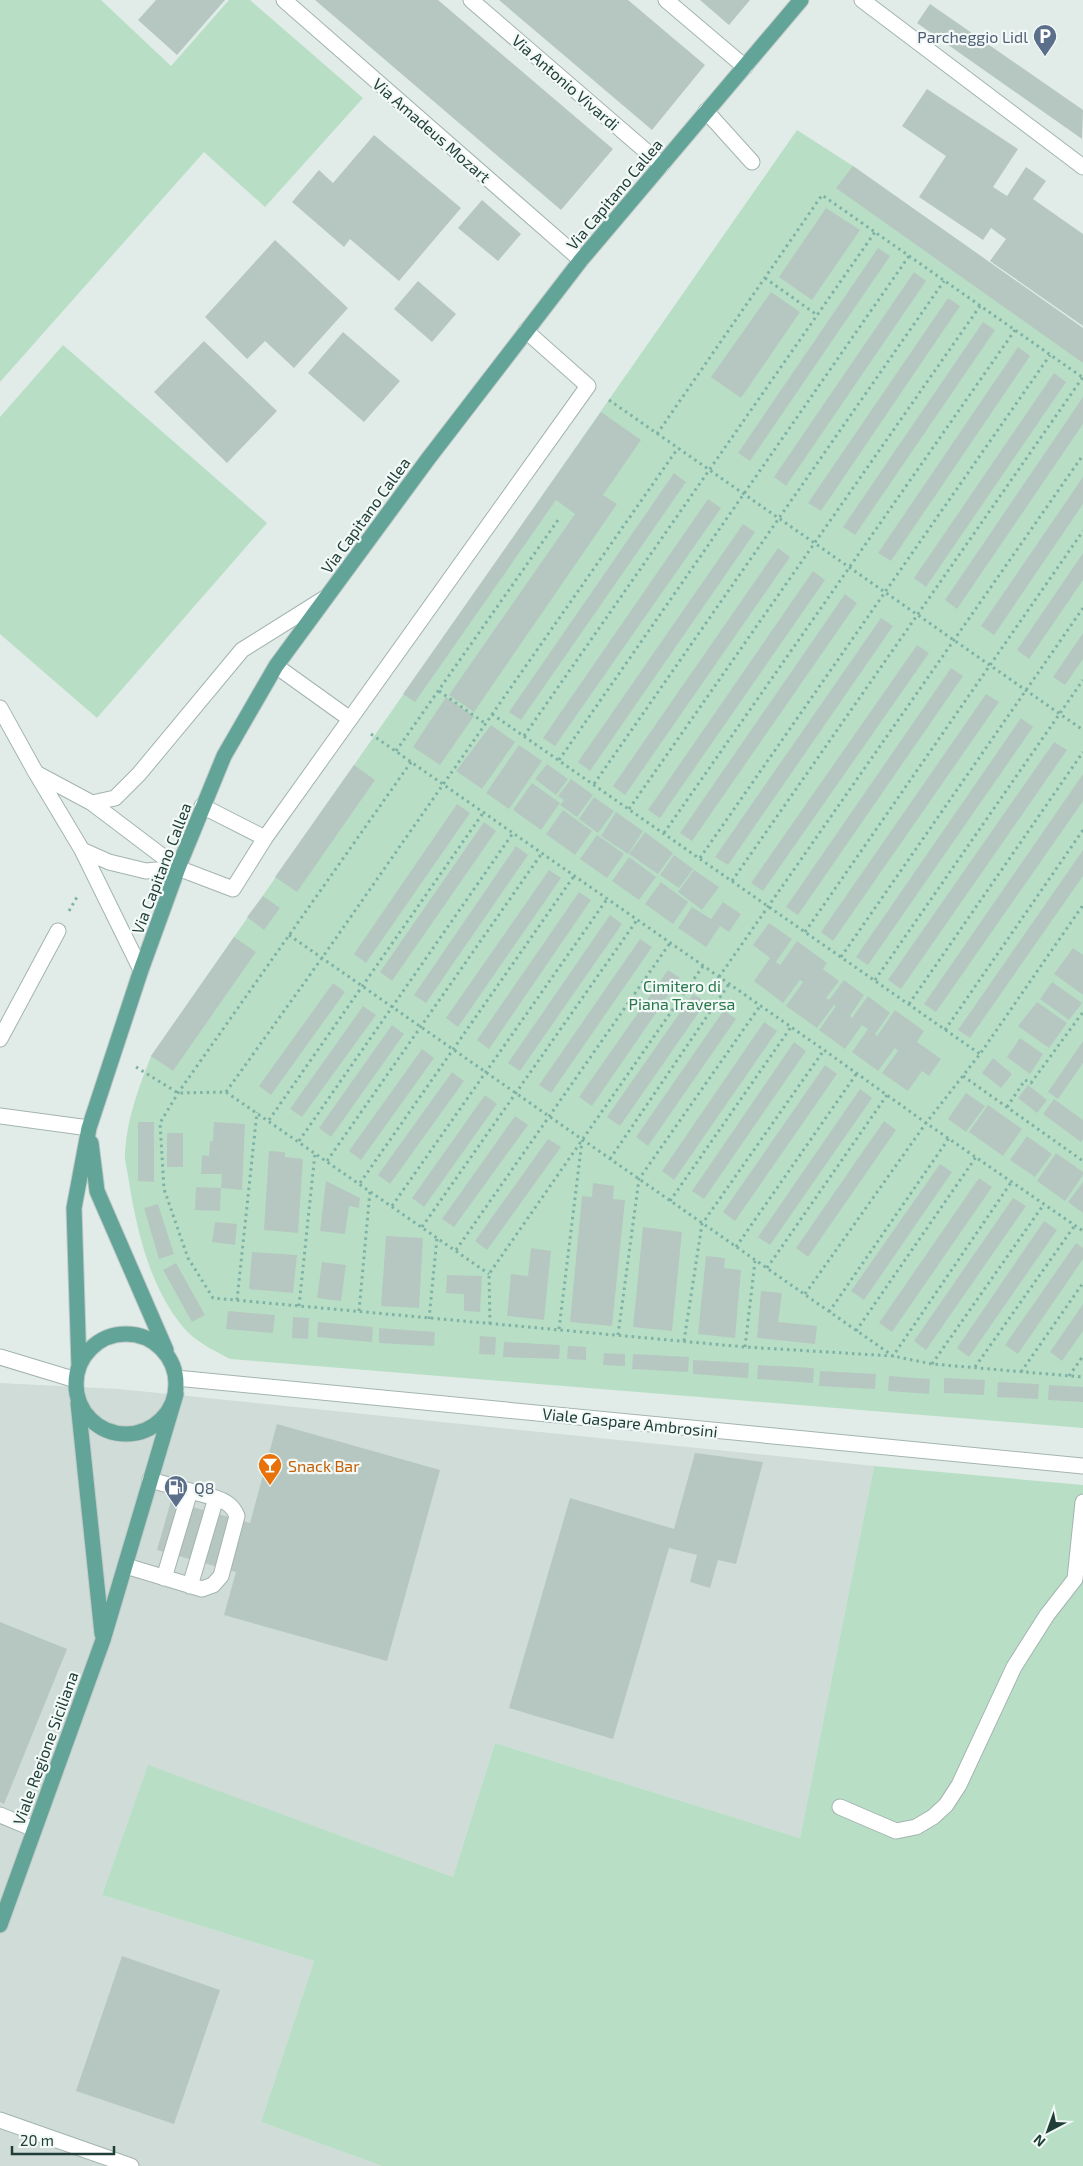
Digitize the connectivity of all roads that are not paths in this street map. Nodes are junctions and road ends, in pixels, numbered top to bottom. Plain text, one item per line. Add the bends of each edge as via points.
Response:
1 (284, 0) edge
2 (471, 0) edge
3 (666, 0) edge
4 (801, 0) edge
5 (862, 0) edge
6 (745, 67) junction
7 (706, 111) junction
8 (752, 162) dead end
9 (662, 165) junction
10 (1083, 167) edge
11 (581, 260) junction
12 (526, 331) junction
13 (326, 597) junction
14 (276, 666) junction
15 (0, 708) edge
16 (350, 719) junction
17 (36, 773) junction
18 (92, 803) junction
19 (202, 806) junction
20 (265, 838) junction
21 (82, 850) junction
22 (178, 868) junction
23 (58, 931) road end
24 (141, 970) junction
25 (0, 1039) edge
26 (0, 1116) edge
27 (89, 1128) junction
28 (0, 1357) edge
29 (172, 1363) junction
30 (77, 1378) junction
31 (176, 1378) junction
32 (176, 1394) junction
33 (1083, 1466) edge
34 (150, 1480) junction
35 (190, 1491) junction
36 (216, 1498) junction
37 (1083, 1502) edge
38 (126, 1566) junction
39 (164, 1578) junction
40 (190, 1586) junction
41 (103, 1640) junction
42 (840, 1807) dead end
43 (0, 1814) edge
44 (34, 1829) junction
45 (0, 1925) edge
46 (0, 2120) edge
47 (131, 2166) edge

1 - 11 street, Via Amadeus Mozart
2 - 9 street, Via Antonio Vivardi
3 - 6 street
4 - 6 main road, Via Capitano Callea
5 - 10 street
6 - 7 main road, Via Capitano Callea
7 - 8 street
7 - 9 main road, Via Capitano Callea
9 - 11 main road, Via Capitano Callea
11 - 12 main road, Via Capitano Callea
12 - 13 main road, Via Capitano Callea
12 - 16 street via 588,386
13 - 14 main road, Via Capitano Callea
13 - 18 street via 242,650 139,774 115,798
14 - 16 street
14 - 19 main road, Via Capitano Callea via 224,756
15 - 17 street
16 - 20 street
17 - 18 street
17 - 21 street
18 - 22 street
19 - 20 street
19 - 22 main road, Via Capitano Callea
20 - 22 street via 233,889
21 - 22 street via 109,862 146,871
21 - 24 street
22 - 24 main road, Via Capitano Callea
23 - 25 street
24 - 27 main road, Via Capitano Callea
26 - 27 street
27 - 29 main road via 97,1191
27 - 30 main road, Via Capitano Callea via 74,1208
28 - 30 street
29 - 30 main road via 164,1350 152,1341 124,1333 109,1336 96,1344 86,1354
29 - 31 main road
30 - 32 main road via 80,1402 88,1416 115,1432 131,1434 146,1430 160,1421
30 - 41 main road
31 - 32 main road
31 - 33 street, Viale Gaspare Ambrosini
32 - 34 main road, Viale Regione Siciliana
34 - 35 street
34 - 38 main road, Viale Regione Siciliana
35 - 36 street
35 - 39 street
36 - 40 street
36 - 40 street via 234,1508 237,1516 221,1576 202,1589
37 - 42 street via 1075,1579 1014,1666 960,1786 946,1804 916,1827 896,1831
38 - 39 street
38 - 41 main road, Viale Regione Siciliana
39 - 40 street
41 - 44 main road, Viale Regione Siciliana
43 - 44 street
44 - 45 main road, Viale Regione Siciliana
46 - 47 street

